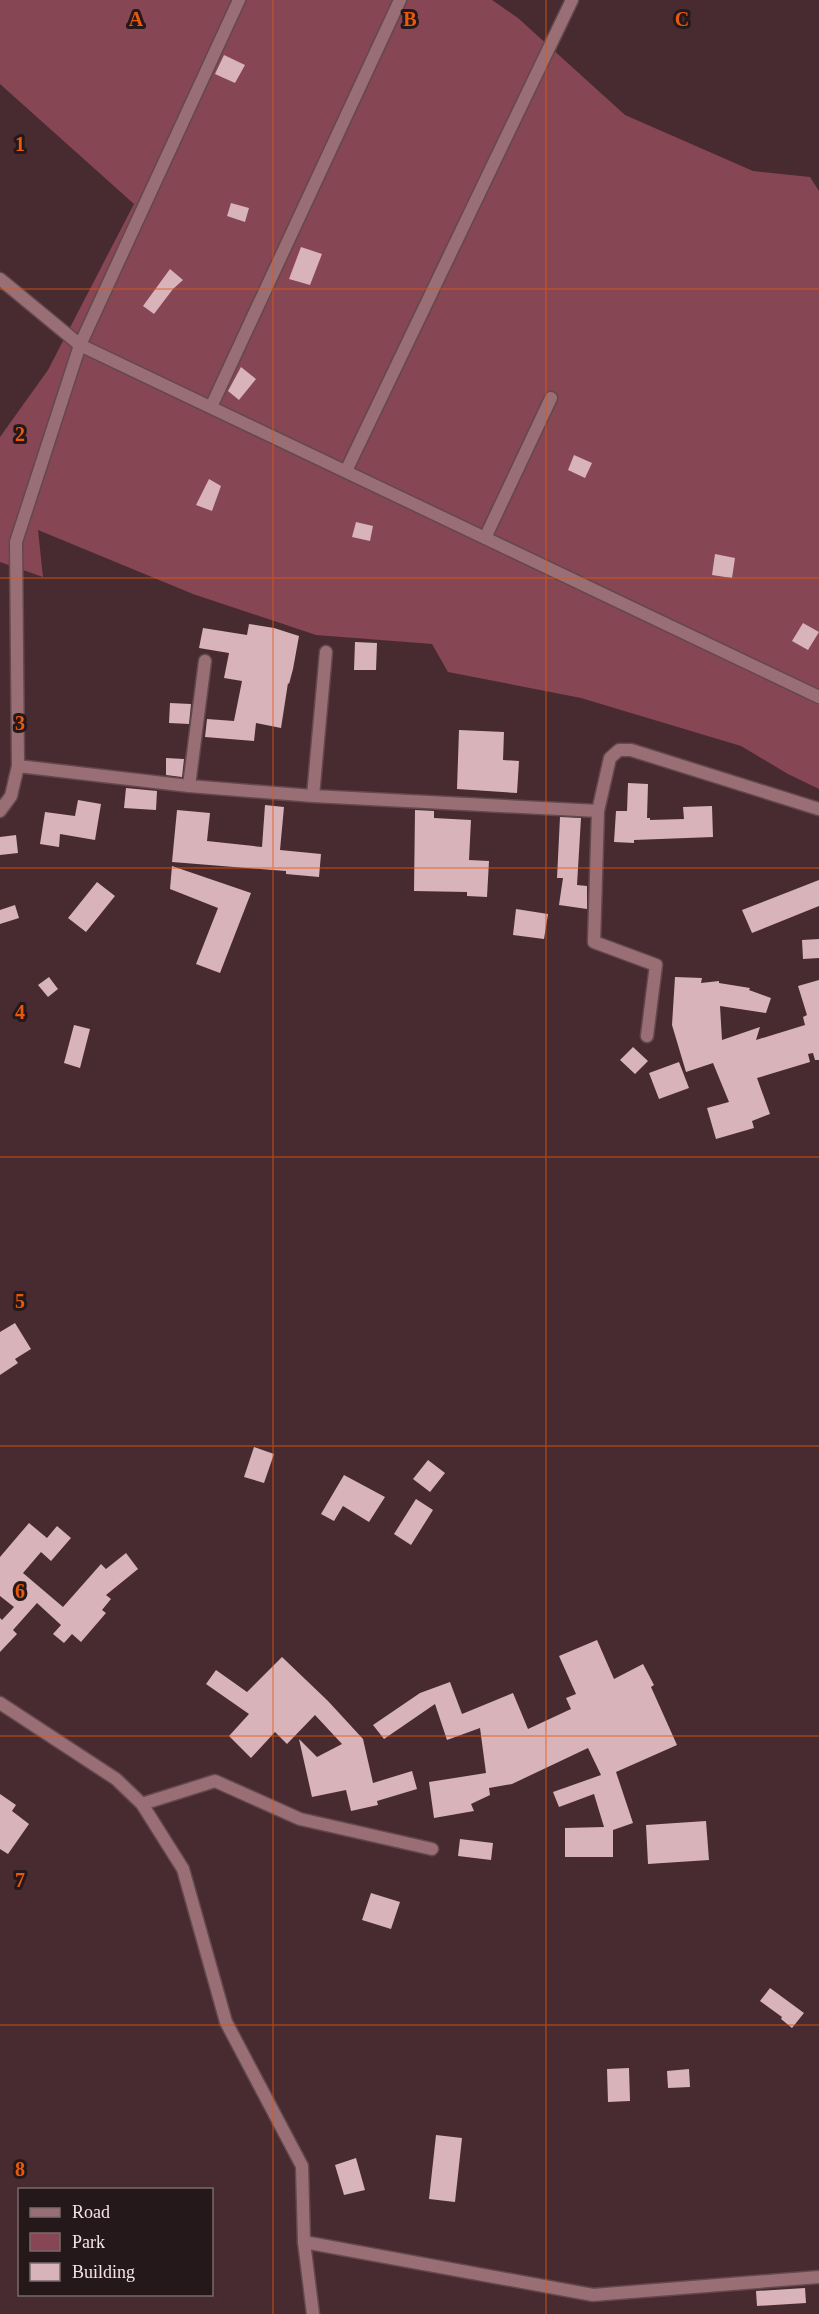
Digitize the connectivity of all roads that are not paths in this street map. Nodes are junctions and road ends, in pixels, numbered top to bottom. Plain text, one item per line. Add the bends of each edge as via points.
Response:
1 (239, 0) edge
2 (400, 0) edge
3 (572, 0) edge
4 (0, 279) edge
5 (80, 345) junction
6 (551, 398) dead end
7 (211, 407) junction
8 (346, 471) junction
9 (485, 538) junction
10 (326, 652) dead end
11 (205, 661) dead end
12 (819, 698) edge
13 (18, 766) junction
14 (189, 786) junction
15 (313, 796) junction
16 (819, 809) edge
17 (0, 811) edge
18 (598, 811) junction
19 (647, 1036) dead end
20 (0, 1703) edge
21 (142, 1804) junction
22 (432, 1849) dead end
23 (304, 2242) junction
24 (819, 2277) edge
25 (313, 2314) edge

1 - 5 street
2 - 7 street
3 - 8 street
4 - 5 street
5 - 7 street
5 - 13 street via 16,542
6 - 9 street
7 - 8 street
8 - 9 street
9 - 12 street
10 - 15 street
11 - 14 street
13 - 14 street
13 - 17 street via 11,796
14 - 15 street
15 - 18 street
16 - 18 street via 631,750 619,750 610,758
18 - 19 street via 594,942 656,965
20 - 21 street via 116,1779
21 - 22 street via 215,1781 300,1819
21 - 23 street via 183,1869 226,2022 302,2166
23 - 24 street via 593,2295
23 - 25 street

